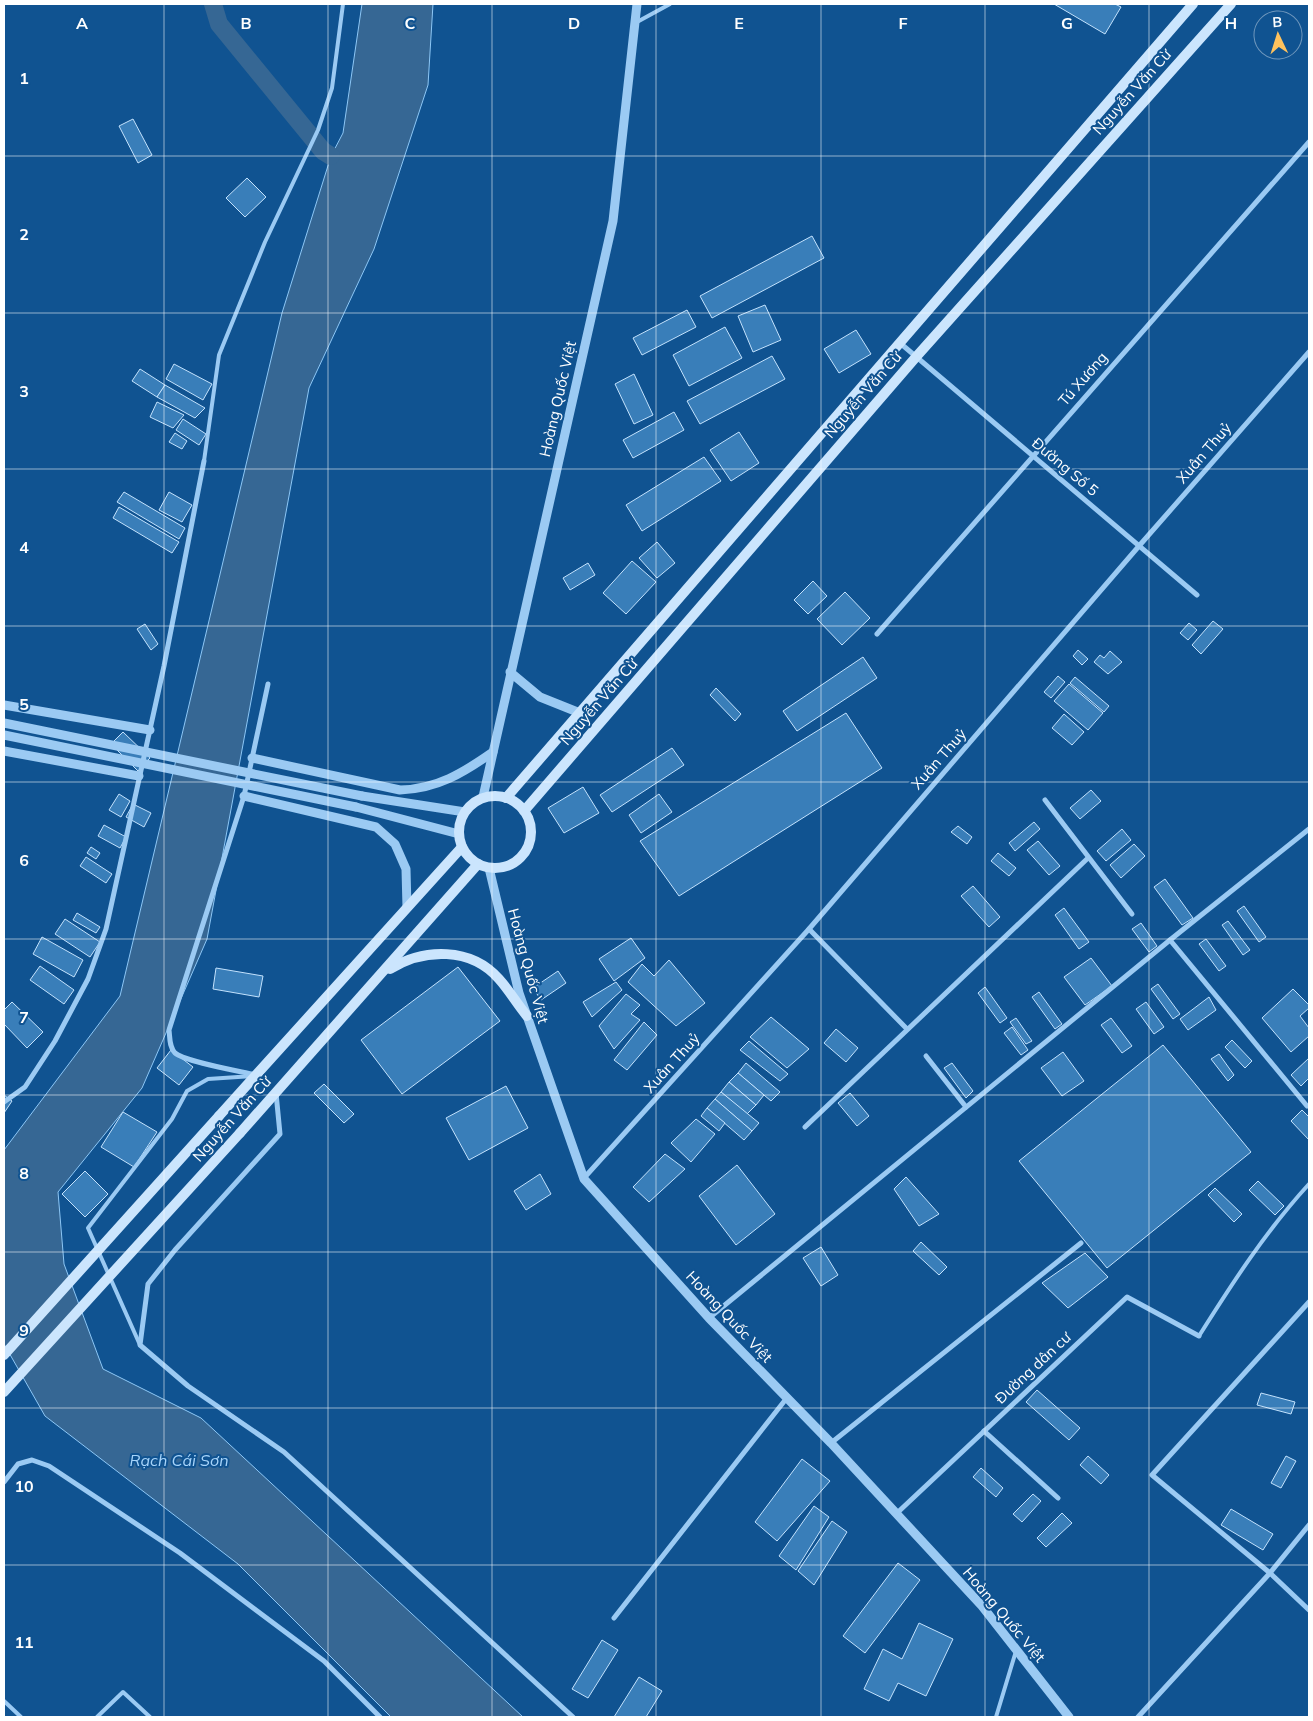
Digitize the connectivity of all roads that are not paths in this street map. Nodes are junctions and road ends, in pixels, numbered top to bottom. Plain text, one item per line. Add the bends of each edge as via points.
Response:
1 (344, 4) edge
2 (637, 4) edge
3 (670, 4) edge
4 (1193, 4) edge
5 (1231, 4) edge
6 (635, 23) junction
7 (1309, 142) edge
8 (899, 342) junction
9 (1309, 352) edge
10 (916, 357) junction
11 (1032, 456) junction
12 (204, 461) joint
13 (1138, 546) junction
14 (1196, 595) dead end
15 (878, 634) dead end
16 (510, 672) junction
17 (268, 684) dead end
18 (4, 705) edge
19 (580, 712) junction
20 (4, 723) edge
21 (150, 730) junction
22 (4, 735) edge
23 (4, 751) edge
24 (493, 752) junction
25 (252, 758) junction
26 (139, 776) junction
27 (244, 796) junction
28 (483, 798) junction
29 (506, 798) junction
30 (1045, 800) dead end
31 (524, 811) junction
32 (465, 812) junction
33 (1309, 829) edge
34 (459, 834) junction
35 (462, 847) junction
36 (1088, 858) junction
37 (478, 864) junction
38 (489, 868) junction
39 (406, 908) junction
40 (1132, 914) dead end
41 (809, 929) junction
42 (1170, 940) junction
43 (380, 974) junction
44 (527, 1016) junction
45 (907, 1029) junction
46 (926, 1056) dead end
47 (256, 1075) junction
48 (276, 1093) junction
49 (4, 1102) edge
50 (1307, 1106) dead end
51 (966, 1107) junction
52 (805, 1126) dead end
53 (584, 1179) junction
54 (1309, 1184) edge
55 (1081, 1243) dead end
56 (1309, 1302) edge
57 (709, 1318) junction
58 (1199, 1336) joint
59 (140, 1344) junction
60 (4, 1355) edge
61 (4, 1392) edge
62 (786, 1398) junction
63 (984, 1431) junction
64 (831, 1443) junction
65 (4, 1482) edge
66 (1058, 1498) dead end
67 (896, 1514) junction
68 (1309, 1525) edge
69 (1270, 1573) junction
70 (1309, 1610) edge
71 (614, 1618) dead end
72 (1017, 1649) junction
73 (4, 1701) edge
74 (21, 1717) edge
75 (97, 1717) edge
76 (150, 1717) edge
77 (380, 1717) edge
78 (573, 1717) edge
79 (996, 1717) edge
80 (1069, 1717) edge
81 (1138, 1717) edge

1 - 12 lane via 332,88 318,130 265,242 219,355
2 - 6 street, Hoàng Quốc Việt
3 - 6 lane
4 - 8 main road, Nguyễn Văn Cừ
5 - 10 main road, Nguyễn Văn Cừ
6 - 16 street, Hoàng Quốc Việt via 614,221
7 - 11 street, Tú Xương
8 - 10 street, Đường Số 5
8 - 19 main road, Nguyễn Văn Cừ
9 - 13 street, Xuân Thuỷ
10 - 11 street, Đường Số 5
10 - 31 main road, Nguyễn Văn Cừ
11 - 13 street, Đường Số 5
11 - 15 street, Tú Xương
12 - 21 street
13 - 14 street, Đường Số 5
13 - 41 street, Xuân Thuỷ
16 - 19 street via 540,697
16 - 24 street, Hoàng Quốc Việt
17 - 25 street
18 - 21 street
19 - 29 main road, Nguyễn Văn Cừ
20 - 32 street, bridge via 362,796
21 - 26 street
22 - 34 street, bridge via 356,807
23 - 26 street
24 - 25 street via 446,781 400,790
24 - 28 street, Hoàng Quốc Việt
25 - 27 street
26 - 49 street via 106,929 88,979 55,1041 25,1087
27 - 39 street via 376,827 395,844 406,869
27 - 47 street via 170,1030 170,1043 175,1052 192,1060
28 - 29 main road
28 - 32 main road
29 - 31 main road
30 - 36 street
31 - 38 main road via 530,823 528,847 512,864
32 - 34 main road
33 - 42 street
34 - 35 main road
35 - 37 main road
35 - 39 main road, Nguyễn Văn Cừ
36 - 40 street
36 - 45 street
37 - 38 main road
37 - 43 main road, Nguyễn Văn Cừ
38 - 44 street, Hoàng Quốc Việt
39 - 47 main road, Nguyễn Văn Cừ
41 - 45 street
41 - 53 street, Xuân Thuỷ
42 - 50 street
42 - 51 street
43 - 44 main road via 399,963 438,952 471,959 498,978
43 - 48 main road, Nguyễn Văn Cừ
44 - 53 street, Hoàng Quốc Việt
45 - 52 street
46 - 51 street
47 - 59 lane via 208,1079 187,1091 172,1119 88,1228
47 - 60 main road, Nguyễn Văn Cừ, bridge
48 - 59 street via 280,1134 148,1284
48 - 61 main road, Nguyễn Văn Cừ, bridge
51 - 57 street
53 - 57 street, Hoàng Quốc Việt
54 - 58 lane via 1251,1254
55 - 64 street
56 - 69 street via 1152,1475
57 - 62 street, Hoàng Quốc Việt
58 - 63 street, Đường dân cư via 1127,1297
59 - 78 street via 188,1386 284,1452
62 - 64 street, Hoàng Quốc Việt
62 - 71 street
63 - 66 street
63 - 67 street, Đường dân cư
64 - 67 street, Hoàng Quốc Việt
65 - 77 street via 18,1464 32,1460 49,1466 180,1552 324,1661
67 - 72 street, Hoàng Quốc Việt via 982,1606
68 - 69 street
69 - 70 street
69 - 81 street
72 - 79 lane
72 - 80 street, Hoàng Quốc Việt
73 - 74 lane
75 - 76 lane via 123,1692

